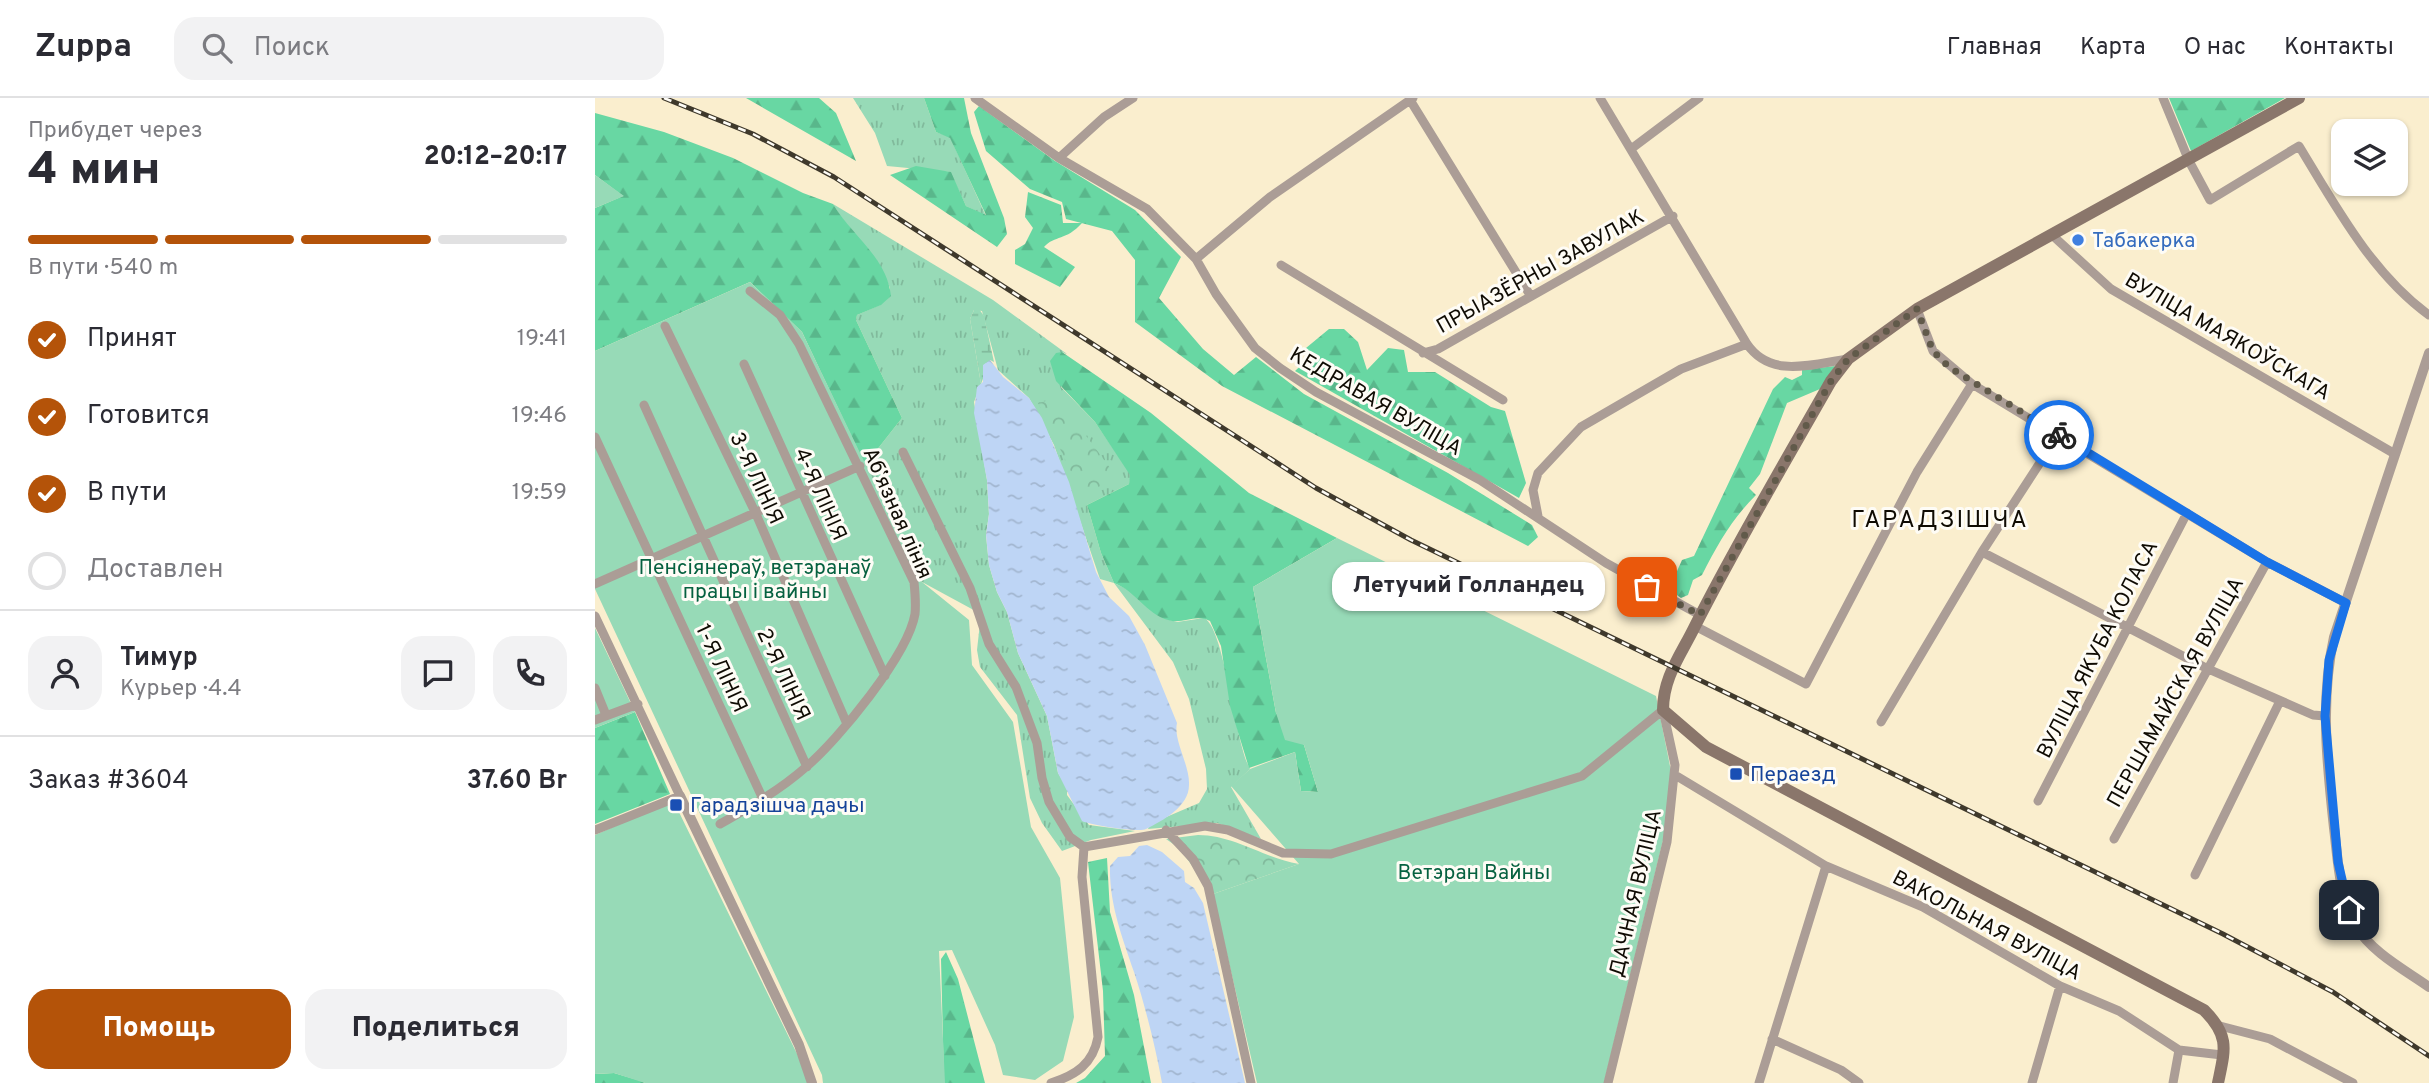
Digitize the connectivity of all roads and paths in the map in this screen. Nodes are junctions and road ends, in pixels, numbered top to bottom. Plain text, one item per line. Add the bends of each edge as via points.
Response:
1 (975, 98) edge
2 (1133, 98) edge
3 (1600, 98) edge
4 (1699, 98) edge
5 (2163, 98) edge
6 (2299, 98) edge
7 (1411, 99) edge
8 (1631, 149) junction
9 (1059, 158) junction
10 (2189, 161) junction
11 (1673, 216) junction
12 (2052, 235) junction
13 (1196, 259) junction
14 (1281, 265) dead end
15 (750, 291) dead end
16 (1530, 295) junction
17 (1917, 309) junction
18 (2429, 315) edge
19 (665, 326) dead end
20 (1748, 344) junction
21 (1423, 353) junction
22 (2429, 353) edge
23 (1848, 359) junction
24 (744, 364) dead end
25 (1972, 384) junction
26 (1503, 400) dead end
27 (643, 405) dead end
28 (2058, 435) junction
29 (595, 437) edge
30 (903, 452) dead end
31 (2395, 454) junction
32 (860, 467) junction
33 (802, 494) junction
34 (2187, 513) junction
35 (756, 514) junction
36 (1538, 516) junction
37 (702, 537) junction
38 (1982, 552) junction
39 (653, 559) junction
40 (2267, 562) junction
41 (595, 584) edge
42 (2346, 603) junction
43 (595, 616) edge
44 (1697, 621) junction
45 (2126, 627) junction
46 (2206, 667) junction
47 (885, 676) junction
48 (595, 688) edge
49 (2280, 701) junction
50 (638, 705) junction
51 (1663, 710) junction
52 (605, 715) junction
53 (2325, 716) junction
54 (595, 720) edge
55 (1881, 722) dead end
56 (847, 724) junction
57 (807, 766) junction
58 (1675, 775) junction
59 (680, 796) junction
60 (763, 799) junction
61 (2038, 801) dead end
62 (720, 824) dead end
63 (595, 830) edge
64 (1166, 830) junction
65 (2114, 839) dead end
66 (1084, 847) junction
67 (1826, 866) junction
68 (2195, 874) dead end
69 (2060, 986) junction
70 (2429, 987) edge
71 (2220, 1026) junction
72 (1772, 1039) junction
73 (2179, 1050) junction
74 (2222, 1055) junction
75 (812, 1083) edge
76 (1051, 1083) edge
77 (1251, 1083) edge
78 (1608, 1083) edge
79 (1759, 1083) edge
80 (1859, 1083) edge
81 (2032, 1083) edge
82 (2173, 1083) edge
83 (2218, 1083) edge
84 (2353, 1083) edge

1 - 9 street, КЕДРАВАЯ ВУЛІЦА
2 - 9 street via 1104,117
3 - 8 street
4 - 8 street
5 - 10 street
6 - 10 main road
7 - 13 street via 1270,197
7 - 16 street
8 - 11 street
9 - 13 street, КЕДРАВАЯ ВУЛІЦА via 1147,209
10 - 12 main road
10 - 18 street via 2210,200 2299,146 2351,230 2405,295
11 - 16 street, ПРЫАЗЁРНЫ ЗАВУЛАК
11 - 20 street
12 - 17 main road
12 - 31 street, ВУЛІЦА МАЯКОЎСКАГА via 2111,289
13 - 36 street, КЕДРАВАЯ ВУЛІЦА via 1255,348 1280,368
14 - 21 street
15 - 32 street, Абʼязная лінія via 780,315 799,344
16 - 21 street, ПРЫАЗЁРНЫ ЗАВУЛАК via 1438,349
17 - 23 main road
17 - 25 street via 1933,351
19 - 35 street, 3-Я ЛІНІЯ
20 - 23 street via 1772,366
20 - 36 street via 1681,369 1581,427 1538,473 1533,490
21 - 26 street
22 - 31 street
23 - 44 main road via 1831,381
24 - 33 street, 4-Я ЛІНІЯ
25 - 28 street
25 - 44 street, КЕДРАВАЯ ВУЛІЦА via 1917,472 1806,684
27 - 37 street, 2-Я ЛІНІЯ
28 - 34 street
28 - 38 street
29 - 39 street, 1-Я ЛІНІЯ
30 - 66 street via 970,588 989,644 1016,687 1030,723 1049,802 1070,837
31 - 42 street
32 - 33 street
32 - 47 street, Абʼязная лінія via 914,582 915,616
33 - 35 street
33 - 47 street, 4-Я ЛІНІЯ
34 - 40 street
34 - 45 street, ВУЛІЦА ЯКУБА КОЛАСА
35 - 37 street
35 - 56 street, 3-Я ЛІНІЯ
36 - 44 street, КЕДРАВАЯ ВУЛІЦА
37 - 39 street
37 - 57 street, 2-Я ЛІНІЯ
38 - 45 street
38 - 55 street
39 - 41 street
39 - 60 street, 1-Я ЛІНІЯ
40 - 42 street
40 - 46 street, ПЕРШАМАЙСКАЯ ВУЛІЦА
42 - 53 street via 2329,660
43 - 50 street
44 - 51 main road via 1665,683
45 - 46 street
45 - 61 street, ВУЛІЦА ЯКУБА КОЛАСА
46 - 49 street
46 - 65 street, ПЕРШАМАЙСКАЯ ВУЛІЦА
47 - 56 street, Абʼязная лінія
48 - 52 street
49 - 53 street
49 - 68 street
50 - 52 street
50 - 59 street
51 - 58 street, ДАЧНАЯ ВУЛІЦА
51 - 64 street via 1582,776 1331,854 1283,853 1217,827
51 - 71 main road via 1706,747 2124,965 2204,1010
52 - 54 street
53 - 70 street via 2344,896 2364,939
56 - 57 street, Абʼязная лінія
57 - 60 street, Абʼязная лінія
58 - 67 street, ВАКОЛЬНАЯ ВУЛІЦА
58 - 78 street, ДАЧНАЯ ВУЛІЦА via 1667,842
59 - 63 street
59 - 75 street via 799,1045
60 - 62 street, Абʼязная лінія
64 - 66 street
64 - 77 street via 1193,859 1208,886
66 - 76 street via 1082,877 1098,1037 1085,1066
67 - 69 street, ВАКОЛЬНАЯ ВУЛІЦА via 1923,907
67 - 72 street
69 - 73 street, ВАКОЛЬНАЯ ВУЛІЦА via 2119,1011
69 - 81 street
71 - 74 main road
71 - 84 street via 2270,1039
72 - 79 street
72 - 80 street
73 - 74 street
73 - 82 street
74 - 83 main road

